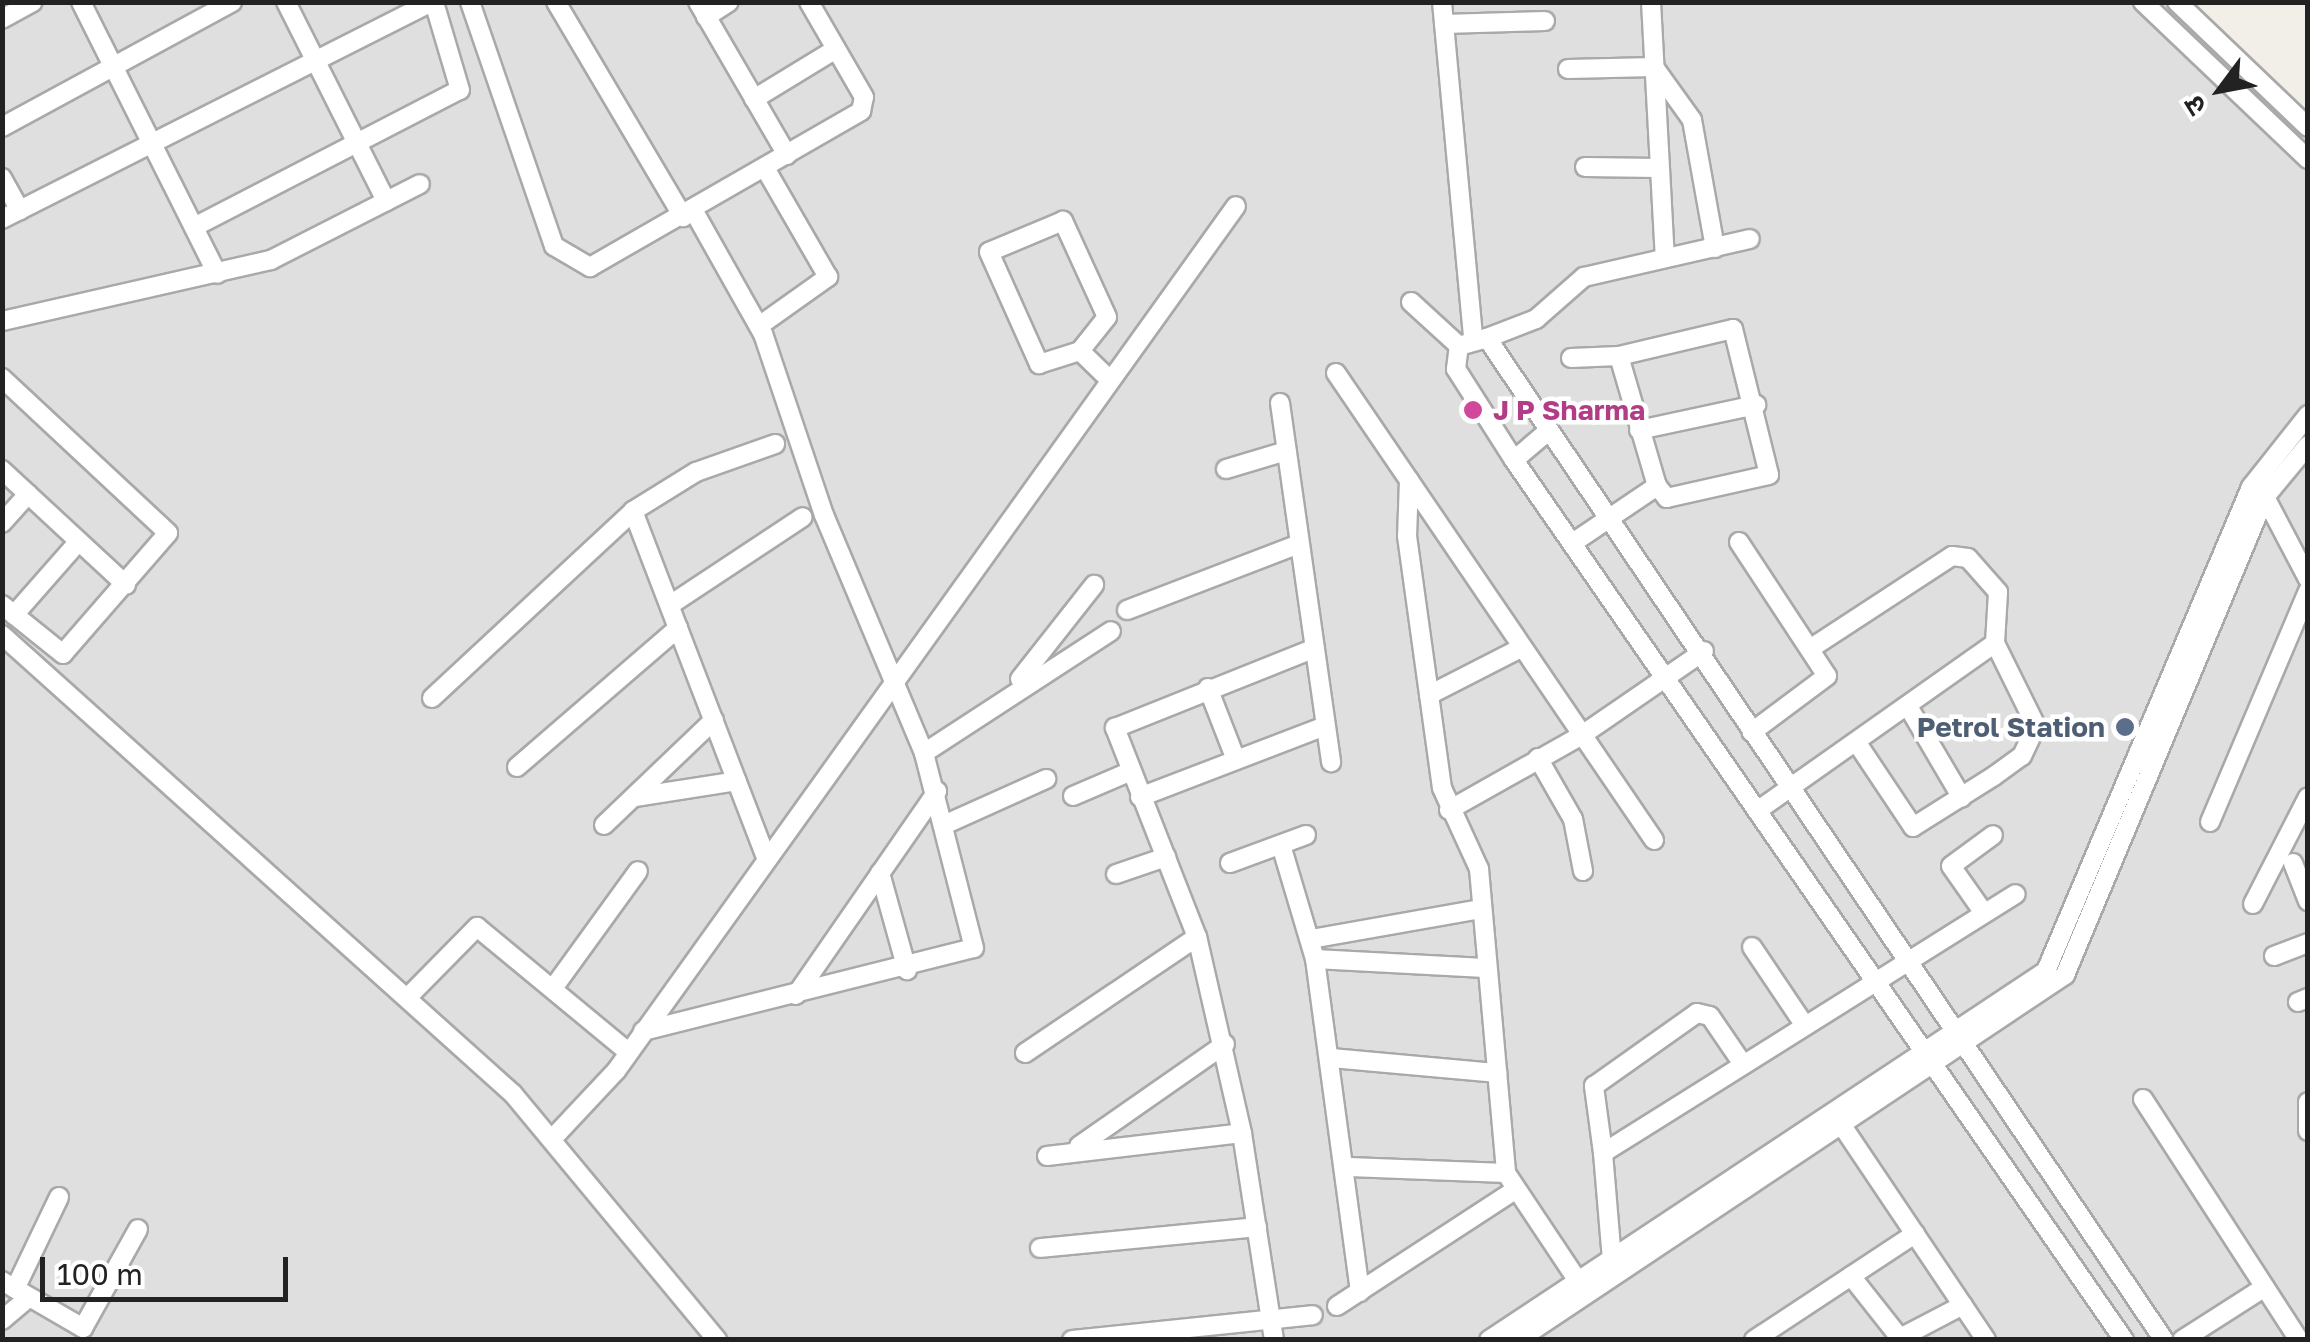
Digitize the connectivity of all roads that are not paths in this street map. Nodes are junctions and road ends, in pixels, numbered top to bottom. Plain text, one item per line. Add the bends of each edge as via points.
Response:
1 (33, 2) edge
2 (81, 2) edge
3 (232, 2) edge
4 (286, 2) edge
5 (432, 2) edge
6 (470, 2) edge
7 (556, 2) edge
8 (730, 2) edge
9 (809, 2) edge
10 (1442, 2) edge
11 (1651, 2) edge
12 (2144, 2) edge
13 (2178, 2) edge
14 (702, 10) edge
15 (2, 19) edge
16 (1544, 21) dead end
17 (1444, 24) junction
18 (836, 49) junction
19 (316, 61) junction
20 (114, 67) junction
21 (1654, 67) junction
22 (1568, 69) dead end
23 (754, 98) junction
24 (2308, 126) edge
25 (2, 127) edge
26 (358, 142) junction
27 (152, 144) junction
28 (787, 155) junction
29 (2308, 160) edge
30 (1585, 167) dead end
31 (765, 168) junction
32 (1658, 168) junction
33 (2, 178) edge
34 (420, 184) dead end
35 (386, 202) junction
36 (1236, 206) dead end
37 (688, 214) junction
38 (11, 215) edge
39 (194, 227) junction
40 (1750, 240) dead end
41 (1715, 248) junction
42 (1665, 257) junction
43 (217, 274) junction
44 (1411, 302) dead end
45 (2, 321) edge
46 (759, 326) junction
47 (1473, 341) junction
48 (1080, 352) junction
49 (1619, 356) junction
50 (1571, 358) dead end
51 (1336, 373) dead end
52 (1107, 377) junction
53 (2, 378) edge
54 (1280, 402) dead end
55 (1756, 405) junction
56 (2308, 415) edge
57 (1639, 430) junction
58 (1546, 433) junction
59 (775, 444) dead end
60 (2308, 445) edge
61 (1286, 451) junction
62 (1514, 460) junction
63 (1226, 469) dead end
64 (2, 470) edge
65 (1409, 480) junction
66 (1658, 486) junction
67 (28, 494) junction
68 (2265, 497) junction
69 (633, 511) junction
70 (803, 518) dead end
71 (1603, 519) junction
72 (2, 523) edge
73 (1577, 540) junction
74 (79, 541) junction
75 (1740, 542) dead end
76 (1298, 544) junction
77 (2308, 579) edge
78 (126, 584) junction
79 (1094, 584) dead end
80 (2308, 591) edge
81 (670, 604) junction
82 (8, 610) edge
83 (1126, 610) dead end
84 (678, 628) junction
85 (1110, 631) dead end
86 (2, 636) edge
87 (1994, 644) junction
88 (1315, 648) junction
89 (1520, 648) junction
90 (1810, 650) junction
91 (1704, 651) junction
92 (1666, 678) junction
93 (894, 682) junction
94 (1014, 686) junction
95 (1208, 688) junction
96 (1429, 695) junction
97 (432, 698) dead end
98 (1909, 708) junction
99 (714, 720) junction
100 (1325, 726) junction
101 (1752, 732) junction
102 (1582, 735) junction
103 (1857, 743) junction
104 (924, 752) junction
105 (1538, 758) junction
106 (1236, 760) junction
107 (1331, 762) dead end
108 (517, 767) dead end
109 (2141, 770) junction
110 (1129, 772) junction
111 (1046, 779) dead end
112 (737, 781) junction
113 (1786, 790) junction
114 (937, 791) junction
115 (1074, 796) dead end
116 (1140, 796) junction
117 (634, 797) junction
118 (2308, 797) edge
119 (1962, 798) junction
120 (1449, 810) junction
121 (1757, 811) junction
122 (2210, 822) dead end
123 (946, 824) junction
124 (604, 826) dead end
125 (1306, 835) dead end
126 (1992, 835) dead end
127 (1654, 840) dead end
128 (1281, 844) junction
129 (1166, 857) junction
130 (766, 858) junction
131 (2300, 860) edge
132 (1230, 864) dead end
133 (2275, 870) junction
134 (638, 871) dead end
135 (1583, 872) dead end
136 (880, 874) junction
137 (1116, 874) dead end
138 (2016, 894) dead end
139 (2308, 901) edge
140 (2253, 904) dead end
141 (1480, 909) junction
142 (1984, 913) junction
143 (1197, 937) junction
144 (1311, 938) junction
145 (2308, 944) edge
146 (1752, 947) dead end
147 (2274, 956) dead end
148 (1316, 959) junction
149 (1904, 963) junction
150 (1485, 968) junction
151 (907, 970) junction
152 (1876, 980) junction
153 (554, 987) junction
154 (796, 996) junction
155 (407, 998) junction
156 (1803, 1023) junction
157 (643, 1032) junction
158 (1956, 1040) junction
159 (1225, 1044) junction
160 (628, 1052) junction
161 (1025, 1052) dead end
162 (1332, 1058) junction
163 (1928, 1058) junction
164 (1740, 1060) junction
165 (1497, 1072) junction
166 (2143, 1098) dead end
167 (2308, 1102) edge
168 (1844, 1130) junction
169 (2308, 1131) edge
170 (1242, 1133) junction
171 (553, 1138) junction
172 (1079, 1146) junction
173 (1603, 1153) junction
174 (1047, 1156) dead end
175 (1348, 1167) junction
176 (1510, 1181) junction
177 (59, 1197) dead end
178 (1258, 1227) junction
179 (138, 1229) dead end
180 (1915, 1234) junction
181 (1040, 1248) dead end
182 (1612, 1260) junction
183 (1852, 1276) junction
184 (1578, 1282) junction
185 (2265, 1287) junction
186 (15, 1290) edge
187 (1360, 1292) junction
188 (1963, 1305) junction
189 (1336, 1306) dead end
190 (1313, 1315) dead end
191 (1270, 1318) junction
192 (2, 1320) edge
193 (67, 1334) edge
194 (1775, 1334) edge
195 (717, 1340) edge
196 (1072, 1340) edge
197 (1274, 1340) edge
198 (1489, 1340) edge
199 (1518, 1340) edge
200 (1754, 1340) edge
201 (1986, 1340) edge
202 (2124, 1340) edge
203 (2164, 1340) edge
204 (2182, 1340) edge
205 (2299, 1340) edge

1 - 15 street
2 - 20 street
3 - 20 street
4 - 19 street
5 - 19 street
5 - 26 street via 461,88
6 - 37 street via 561,256 601,265
7 - 37 street
8 - 14 street
9 - 18 street
10 - 17 street
11 - 21 street
12 - 29 street
13 - 24 street
14 - 23 street
16 - 17 street
17 - 47 street
18 - 23 street
18 - 28 street via 865,105
19 - 26 street
19 - 27 street
20 - 25 street
20 - 27 street
21 - 22 street
21 - 32 street
21 - 41 street via 1692,120
23 - 28 street
26 - 35 street
26 - 39 street
27 - 38 street
27 - 39 street
28 - 31 street
30 - 32 street
31 - 37 street
31 - 46 street via 828,277
32 - 42 street
33 - 38 street
34 - 35 street
35 - 43 street via 271,260
36 - 52 street
37 - 46 street
39 - 43 street
40 - 41 street
41 - 42 street
42 - 47 street via 1584,277 1536,319
43 - 45 street
44 - 47 street
46 - 93 street
47 - 58 street
47 - 62 street via 1456,369
48 - 48 street via 1042,367 988,255 1055,219 1107,317
48 - 52 street
49 - 50 street
49 - 55 street via 1733,329
49 - 57 street
51 - 65 street
52 - 93 street
53 - 78 street via 166,528
54 - 61 street
55 - 57 street
55 - 66 street via 1771,469 1765,480 1666,498
56 - 109 street via 2250,487
57 - 66 street
58 - 62 street
58 - 71 street
59 - 69 street via 696,472
60 - 68 street
61 - 63 street
61 - 76 street
62 - 73 street
64 - 67 street
65 - 89 street
65 - 96 street
66 - 71 street
67 - 72 street
67 - 74 street
68 - 77 street
68 - 109 street
69 - 81 street
69 - 97 street
70 - 81 street
71 - 73 street
71 - 91 street
73 - 92 street
74 - 78 street
74 - 82 street
75 - 90 street
76 - 83 street
76 - 88 street
78 - 82 street via 63,654
79 - 94 street
80 - 122 street
81 - 84 street
84 - 99 street
84 - 108 street
85 - 94 street
86 - 155 street
87 - 90 street via 1998,592 1968,558 1952,556
87 - 98 street
87 - 119 street via 2035,737
88 - 95 street
88 - 100 street
89 - 96 street
89 - 102 street
90 - 101 street via 1828,676 1822,688
91 - 92 street
91 - 101 street
92 - 102 street
92 - 121 street
93 - 104 street
93 - 130 street
94 - 104 street
95 - 106 street
95 - 110 street via 1116,724
96 - 120 street
98 - 103 street
98 - 119 street
99 - 112 street
99 - 117 street
100 - 106 street
100 - 107 street
101 - 113 street
102 - 105 street
102 - 127 street
103 - 113 street
103 - 119 street via 1913,827
104 - 114 street
105 - 120 street
105 - 135 street via 1573,819
106 - 116 street
109 - 158 street via 2066,975
110 - 115 street
110 - 116 street
111 - 123 street
112 - 117 street
112 - 130 street
113 - 121 street
113 - 149 street
114 - 123 street
114 - 136 street
116 - 129 street
117 - 124 street
118 - 133 street
120 - 141 street via 1479,870
121 - 152 street
123 - 151 street via 974,948
125 - 128 street
126 - 142 street via 1951,866
128 - 132 street
128 - 144 street
129 - 137 street
129 - 143 street
130 - 157 street
131 - 133 street
131 - 139 street
133 - 140 street
134 - 153 street
136 - 151 street
136 - 154 street
138 - 142 street
141 - 144 street
141 - 150 street
142 - 149 street
143 - 159 street
143 - 161 street
144 - 148 street
145 - 147 street
146 - 156 street
148 - 150 street
148 - 162 street
149 - 152 street
149 - 158 street
150 - 165 street
151 - 154 street
152 - 156 street
152 - 163 street
153 - 155 street via 477,927
153 - 160 street
154 - 157 street
155 - 171 street
156 - 164 street
157 - 160 street
158 - 163 street
158 - 203 street
159 - 170 street
159 - 172 street
160 - 171 street
162 - 165 street
162 - 175 street
163 - 168 street
163 - 182 street
163 - 202 street
164 - 173 street
164 - 173 street via 1701,1011 1615,1068 1594,1086
165 - 176 street
166 - 185 street
167 - 169 street
168 - 180 street
168 - 199 street
170 - 172 street
170 - 178 street
171 - 195 street
172 - 174 street
173 - 182 street
175 - 176 street
175 - 187 street
176 - 184 street
176 - 187 street
177 - 186 street
178 - 181 street
178 - 191 street
179 - 193 street via 87,1324
180 - 183 street
180 - 188 street
182 - 184 street
183 - 188 street via 1900,1338
183 - 194 street
184 - 198 street
185 - 204 street
185 - 205 street
186 - 192 street
186 - 193 street
187 - 189 street
188 - 201 street
190 - 191 street
191 - 196 street
191 - 197 street
194 - 200 street

